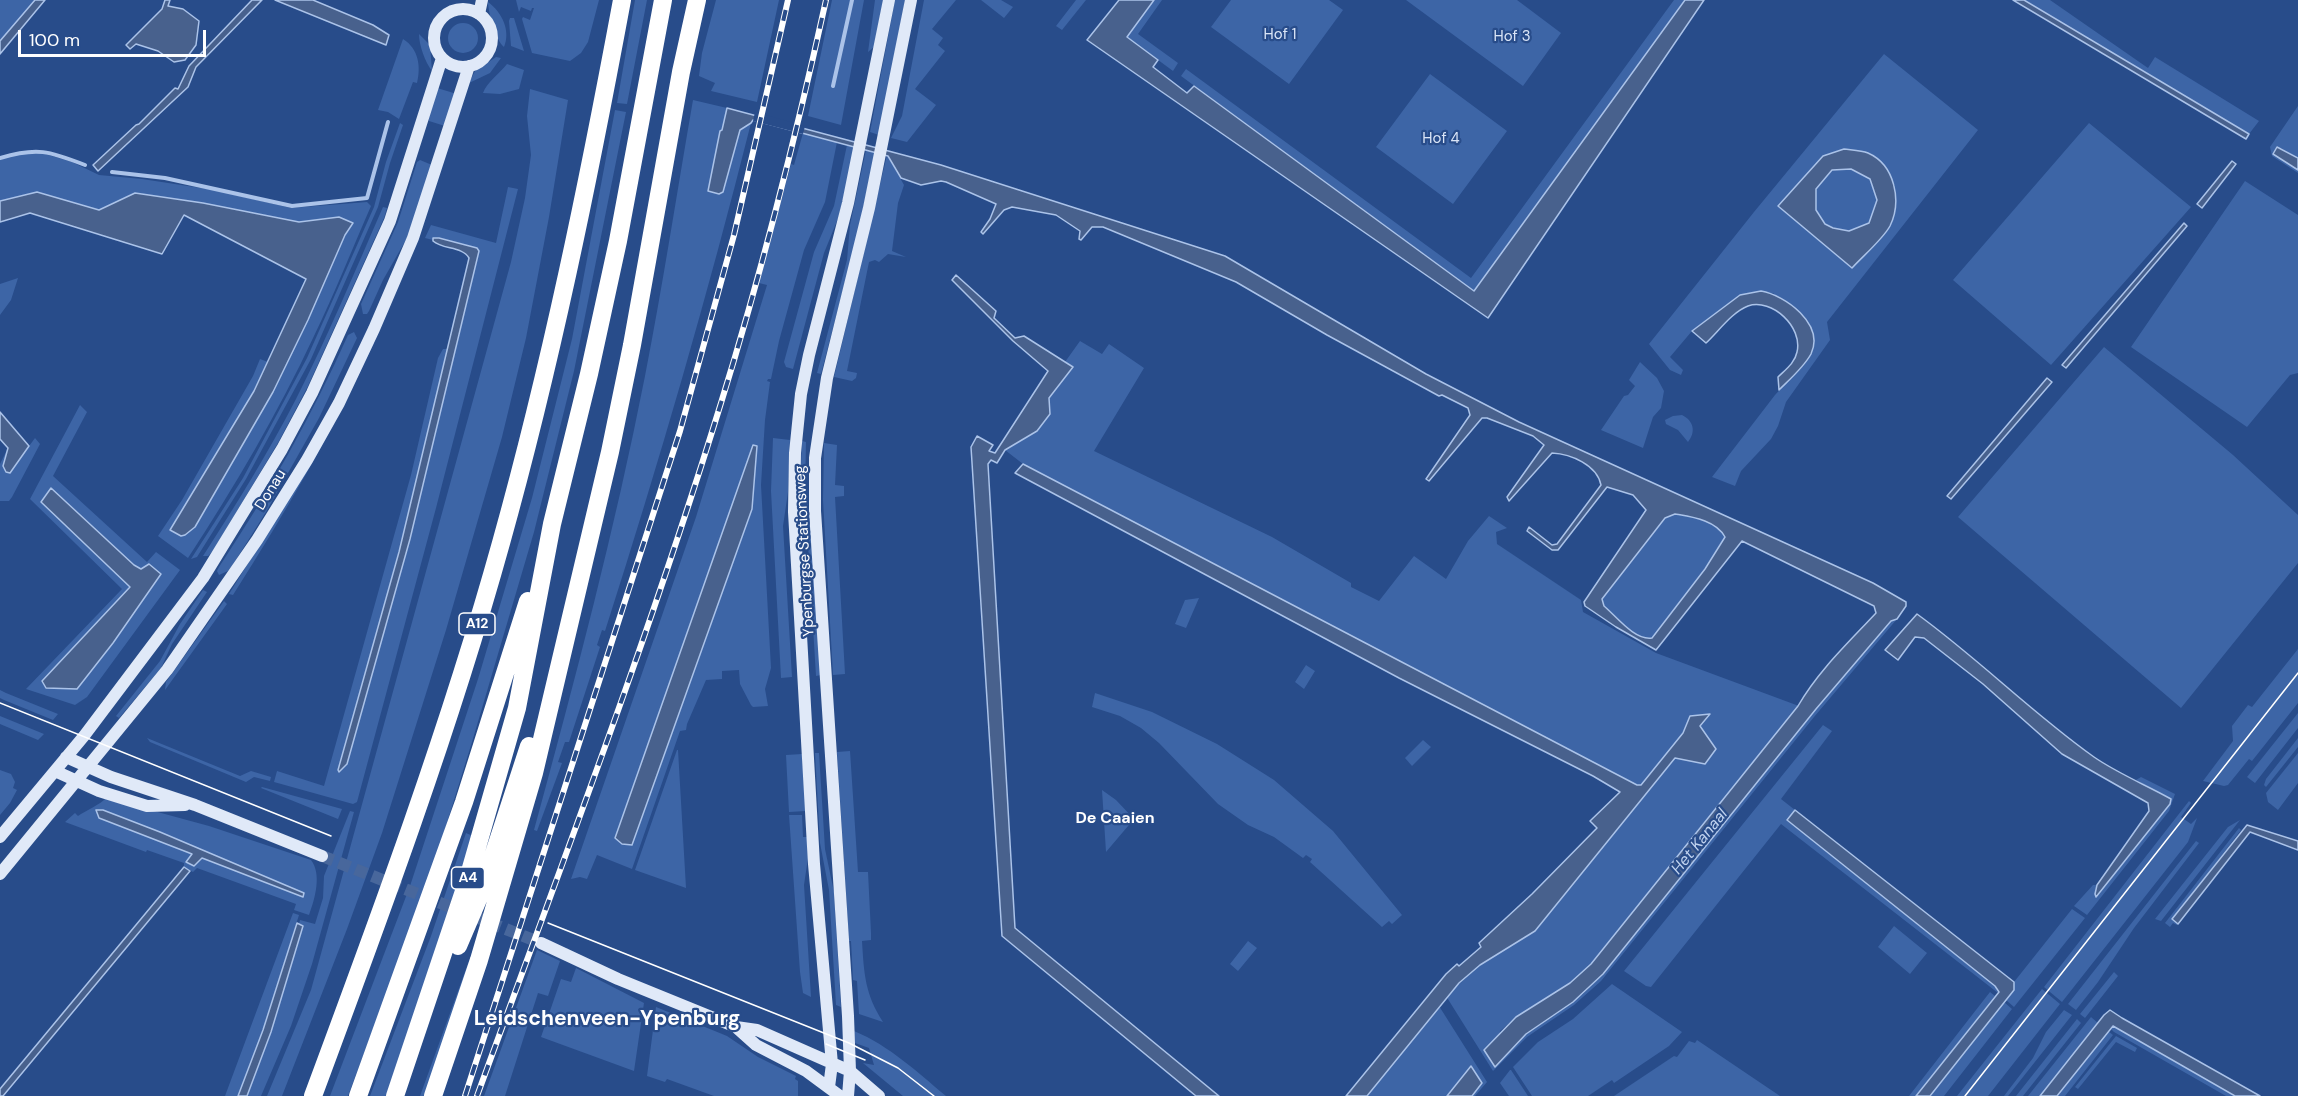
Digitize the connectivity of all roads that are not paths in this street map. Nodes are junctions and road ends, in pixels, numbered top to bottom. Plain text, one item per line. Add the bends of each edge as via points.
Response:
1 (482, 0) edge
2 (622, 0) edge
3 (663, 0) edge
4 (697, 0) edge
5 (889, 0) edge
6 (911, 0) edge
7 (465, 5) edge
8 (478, 14) junction
9 (442, 58) junction
10 (469, 66) junction
11 (552, 524) junction
12 (569, 623) junction
13 (66, 758) junction
14 (86, 767) junction
15 (55, 771) junction
16 (75, 780) junction
17 (195, 805) junction
18 (0, 837) edge
19 (322, 856) tunnel mouth
20 (0, 874) edge
21 (541, 943) tunnel mouth
22 (736, 1027) junction
23 (413, 1046) junction
24 (832, 1064) junction
25 (850, 1071) junction
26 (829, 1087) junction
27 (313, 1096) edge
28 (357, 1096) edge
29 (395, 1096) edge
30 (434, 1096) edge
31 (840, 1096) edge
32 (848, 1096) edge
33 (879, 1096) edge

1 - 8 main road
2 - 27 highway, A12 via 547,371 491,578 413,821
3 - 11 highway, A12 via 606,298
4 - 12 highway via 623,389
5 - 24 main road, Ypenburgse Stationsweg via 860,149 809,356 796,430 794,512 814,864
6 - 25 main road, Ypenburgse Stationsweg via 881,155 829,371 815,458 815,511
7 - 8 main road
7 - 9 main road via 450,12 437,26 435,44
8 - 10 main road via 488,24 491,43 482,60
9 - 10 main road via 454,66
9 - 13 main road, Donau via 390,221 312,393 282,449 203,578
10 - 14 main road, Donau via 413,238 339,403 221,593 167,670
11 - 23 highway, A4 via 517,708 467,882
11 - 28 highway, A12 via 464,802
12 - 23 highway, A4 via 482,890
12 - 30 highway via 520,825
13 - 14 main road
13 - 15 main road, Donau
14 - 16 main road, Donau
14 - 17 main road
15 - 16 main road
15 - 18 main road, Donau
16 - 17 main road via 147,806
16 - 20 main road, Donau
17 - 19 main road
21 - 22 main road
22 - 24 main road via 757,1030
22 - 26 main road via 756,1045
23 - 29 highway, A4
24 - 25 main road
24 - 26 main road, Ypenburgse Stationsweg
25 - 32 main road, Ypenburgse Stationsweg
25 - 33 main road
26 - 31 main road

